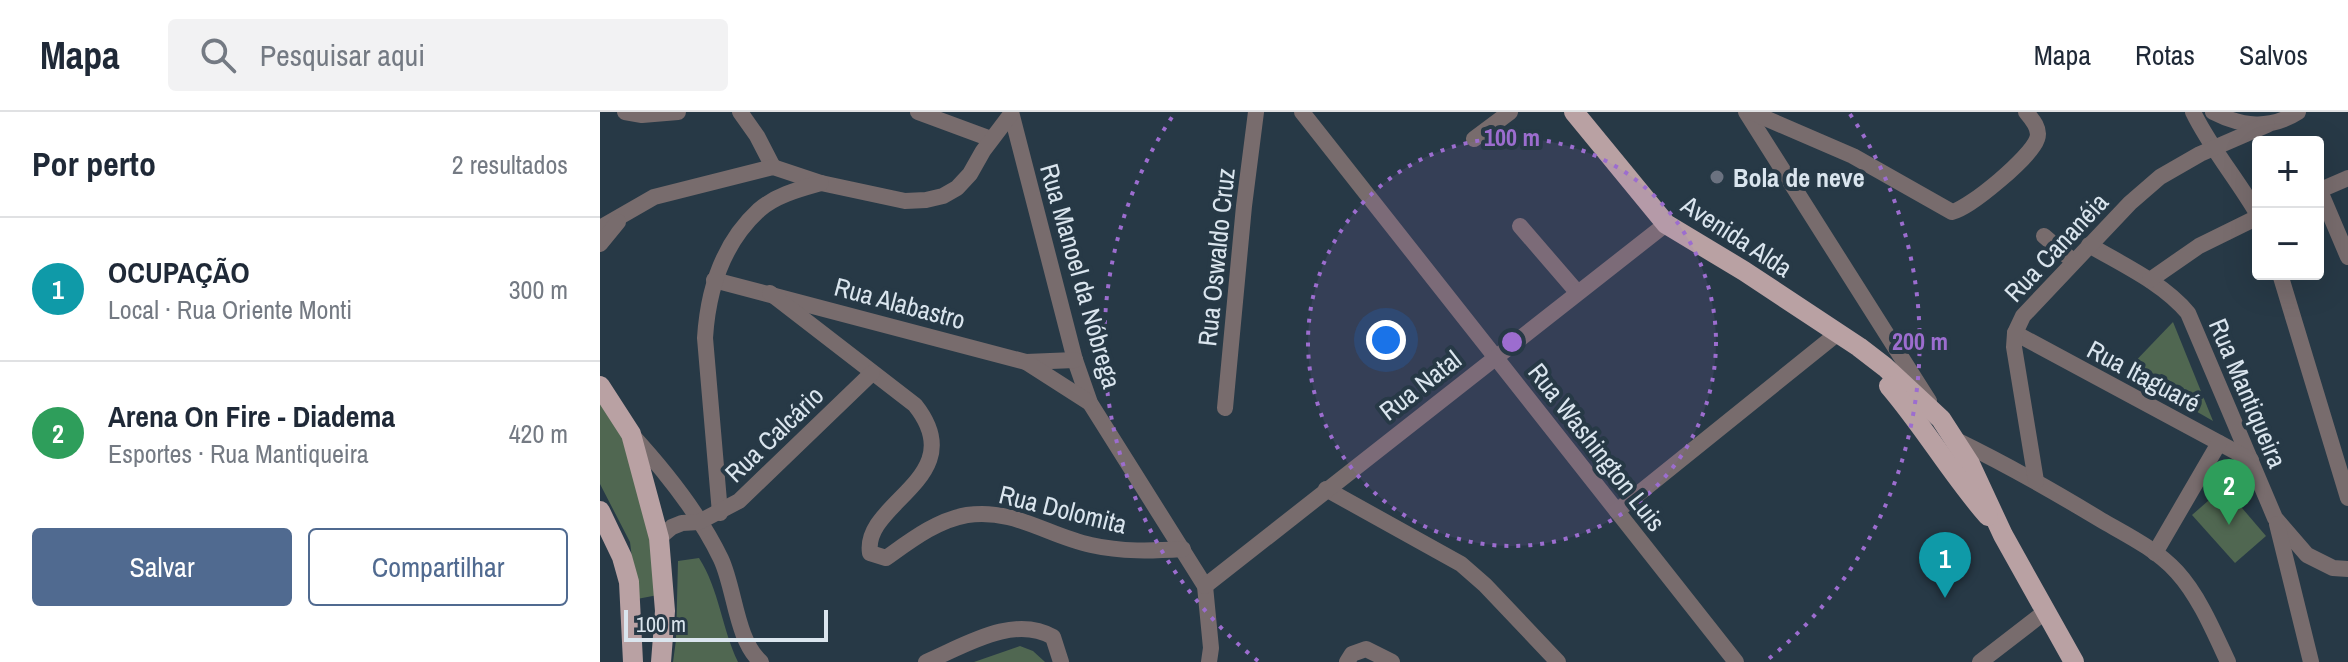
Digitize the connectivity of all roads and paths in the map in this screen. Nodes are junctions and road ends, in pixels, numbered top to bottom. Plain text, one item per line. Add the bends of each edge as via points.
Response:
1 (625, 112) edge
2 (678, 112) edge
3 (740, 112) edge
4 (918, 112) edge
5 (1256, 112) edge
6 (1302, 112) edge
7 (1510, 112) edge
8 (1574, 112) edge
9 (1749, 112) edge
10 (2026, 112) edge
11 (2193, 112) edge
12 (2213, 112) edge
13 (2298, 112) edge
14 (1011, 113) edge
15 (2267, 125) junction
16 (991, 139) junction
17 (1474, 139) dead end
18 (2214, 148) junction
19 (773, 167) junction
20 (2348, 178) edge
21 (821, 183) junction
22 (2324, 189) edge
23 (2324, 202) edge
24 (2254, 208) edge
25 (621, 217) junction
26 (2252, 219) edge
27 (1666, 224) junction
28 (1520, 226) dead end
29 (600, 228) edge
30 (2044, 236) dead end
31 (600, 244) edge
32 (2089, 245) junction
33 (2348, 257) edge
34 (2073, 261) junction
35 (714, 280) junction
36 (2150, 280) junction
37 (2282, 280) edge
38 (1577, 292) junction
39 (770, 293) junction
40 (1838, 333) junction
41 (2015, 333) junction
42 (1859, 347) junction
43 (1495, 356) junction
44 (1075, 360) junction
45 (1026, 362) junction
46 (872, 373) junction
47 (601, 385) edge
48 (1090, 403) junction
49 (1225, 408) dead end
50 (1915, 415) junction
51 (1941, 419) junction
52 (631, 434) junction
53 (1956, 440) junction
54 (2219, 443) junction
55 (2251, 460) junction
56 (2344, 470) edge
57 (2036, 481) junction
58 (1326, 489) junction
59 (2348, 498) edge
60 (600, 511) edge
61 (1617, 511) junction
62 (720, 513) junction
63 (2275, 518) junction
64 (699, 522) junction
65 (2003, 535) junction
66 (659, 538) junction
67 (1183, 549) junction
68 (2155, 553) junction
69 (2348, 569) edge
70 (1205, 586) junction
71 (2046, 611) junction
72 (633, 662) edge
73 (661, 662) edge
74 (761, 662) edge
75 (926, 662) edge
76 (1061, 662) edge
77 (1209, 662) edge
78 (1347, 662) edge
79 (1392, 662) edge
80 (1558, 662) edge
81 (1736, 662) edge
82 (1980, 662) edge
83 (2074, 662) edge
84 (2228, 662) edge
85 (2311, 662) edge

1 - 2 street
3 - 19 street
4 - 16 street
5 - 49 street, Rua Oswaldo Cruz
6 - 43 street, Rua Washington Luis
7 - 17 street
8 - 27 main road, Avenida Alda
9 - 10 street via 1853,156 1946,210 1960,210 1995,185 2032,148 2037,129
9 - 51 street
11 - 18 street
12 - 15 street
13 - 15 street, Rua Cananéia
14 - 16 street
14 - 44 street, Rua Manoel da Nóbrega
15 - 18 street, Rua Cananéia
16 - 21 street via 957,188 935,198 905,201
18 - 24 street
18 - 32 street, Rua Cananéia via 2160,177
19 - 21 street
19 - 25 street via 669,192
20 - 22 street
21 - 35 street via 787,193 760,209 722,257
23 - 33 street
25 - 29 street
25 - 31 street
26 - 36 street via 2199,246
27 - 38 street, Rua Natal
27 - 40 main road, Avenida Alda
28 - 38 street
30 - 34 street
32 - 34 street, Rua Cananéia
32 - 36 street, Rua Mantiqueira
34 - 41 street, Rua Cananéia via 2028,309
35 - 39 street, Rua Alabastro
35 - 62 street via 705,338
36 - 55 street, Rua Mantiqueira via 2188,313
37 - 56 street
38 - 43 street, Rua Natal
39 - 45 street, Rua Alabastro
39 - 46 street, Rua Dolomita
40 - 42 main road, Avenida Alda
40 - 61 street
41 - 54 street, Rua Itaguaré
41 - 57 street, Rua Cananéia
42 - 50 main road, Avenida Alda
42 - 51 main road, Avenida Alda
43 - 58 street, Rua Natal
43 - 61 street, Rua Washington Luis
44 - 45 street, Rua Alabastro
44 - 48 street, Rua Manoel da Nóbrega
45 - 48 street
46 - 62 street, Rua Calcário via 739,501
46 - 67 street, Rua Dolomita via 915,405 926,418 931,440 923,475 870,537 873,555 886,558 933,527 965,515 993,514 1024,519 1090,545 1127,551
47 - 52 main road
48 - 67 street, Rua Manoel da Nóbrega
50 - 53 main road
50 - 65 main road, Avenida Alda
51 - 53 main road, Avenida Alda
52 - 64 street
52 - 66 main road
53 - 57 street
53 - 65 main road, Avenida Alda
54 - 55 street, Rua Itaguaré
54 - 68 street
55 - 63 street, Rua Mantiqueira
56 - 59 street
57 - 68 street
58 - 70 street, Rua Natal
58 - 80 street via 1461,564
60 - 72 main road via 629,582
61 - 81 street, Rua Washington Luis
62 - 64 street, Rua Calcário
63 - 69 street, Rua Mantiqueira via 2307,555
63 - 85 street
64 - 66 street, Rua Calcário via 682,523
64 - 74 street via 723,564 746,640
65 - 71 main road, Avenida Alda
66 - 73 main road via 665,611
67 - 70 street, Rua Manoel da Nóbrega
68 - 84 street via 2189,589
70 - 77 street, Rua Manoel da Nóbrega
71 - 82 street
71 - 83 main road, Avenida Alda
75 - 76 street via 1024,627 1053,637
78 - 79 street via 1366,649

